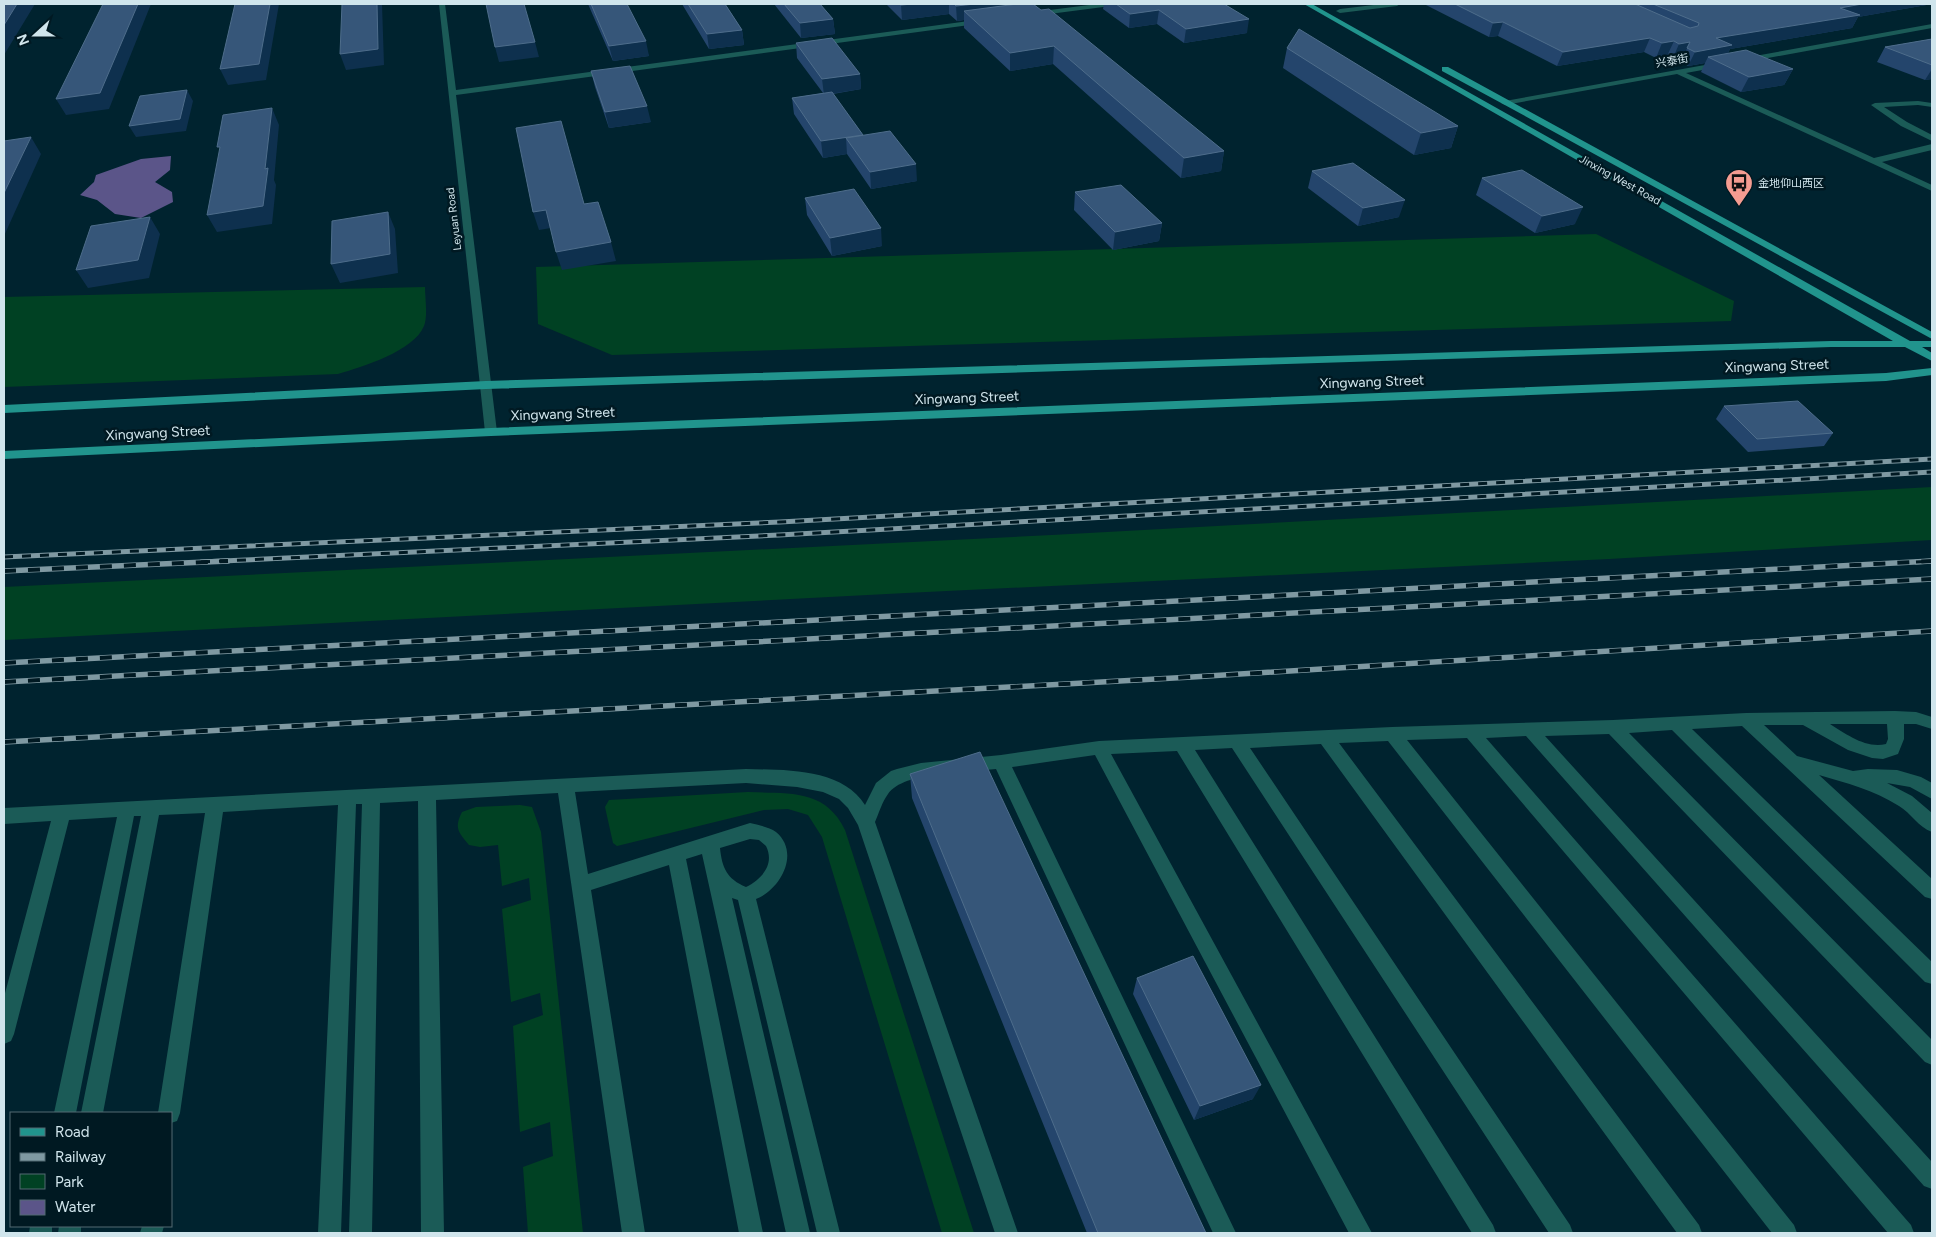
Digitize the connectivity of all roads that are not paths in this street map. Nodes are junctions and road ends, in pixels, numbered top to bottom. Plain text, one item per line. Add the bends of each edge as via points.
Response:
1 (442, 4) edge
2 (1044, 4) edge
3 (1111, 4) edge
4 (1308, 4) edge
5 (1327, 4) edge
6 (1398, 4) edge
7 (1053, 11) junction
8 (1340, 11) junction
9 (1024, 15) edge
10 (994, 19) edge
11 (1358, 21) dead end
12 (1932, 26) edge
13 (1436, 64) dead end
14 (1676, 71) junction
15 (452, 93) junction
16 (1505, 103) junction
17 (1932, 105) edge
18 (1932, 138) edge
19 (1932, 147) edge
20 (1874, 161) junction
21 (1932, 188) edge
22 (1932, 336) edge
23 (1909, 344) junction
24 (1932, 344) edge
25 (1932, 358) edge
26 (1932, 372) edge
27 (486, 385) junction
28 (4, 409) edge
29 (491, 432) junction
30 (4, 455) edge
31 (1895, 717) junction
32 (1746, 719) junction
33 (1806, 719) junction
34 (1675, 723) junction
35 (1932, 723) edge
36 (1613, 727) junction
37 (1530, 730) junction
38 (1471, 732) junction
39 (1392, 734) junction
40 (1325, 738) junction
41 (1237, 742) junction
42 (1182, 744) junction
43 (1099, 748) junction
44 (1791, 761) junction
45 (1001, 762) junction
46 (1847, 776) junction
47 (566, 787) junction
48 (1932, 792) edge
49 (427, 794) junction
50 (372, 798) junction
51 (347, 799) junction
52 (215, 806) junction
53 (151, 809) junction
54 (127, 810) junction
55 (62, 813) junction
56 (4, 816) edge
57 (866, 822) junction
58 (1932, 824) edge
59 (710, 843) junction
60 (676, 854) junction
61 (718, 879) junction
62 (582, 884) junction
63 (1932, 891) edge
64 (746, 894) junction
65 (1932, 975) edge
66 (4, 1034) edge
67 (1932, 1056) edge
68 (65, 1112) edge
69 (92, 1112) edge
70 (169, 1112) edge
71 (1932, 1178) edge
72 (330, 1233) edge
73 (361, 1233) edge
74 (433, 1233) edge
75 (633, 1233) edge
76 (751, 1233) edge
77 (798, 1233) edge
78 (829, 1233) edge
79 (1007, 1233) edge
80 (1225, 1233) edge
81 (1361, 1233) edge
82 (1485, 1233) edge
83 (1562, 1233) edge
84 (1691, 1233) edge
85 (1786, 1233) edge
86 (1903, 1233) edge

1 - 15 street, Leyuan Road
2 - 7 street
3 - 7 street
4 - 23 main road, Jinxing West Road
5 - 8 main road
6 - 8 street
7 - 9 street
8 - 11 main road
10 - 15 street
12 - 14 street, 兴泰街
13 - 16 main road, Jinxing West Road
14 - 16 street, 兴泰街
14 - 20 street
15 - 27 street, Leyuan Road
16 - 22 main road, Jinxing West Road
17 - 18 street via 1875,105
19 - 20 street
20 - 21 street
23 - 24 main road, Xingwang Street
23 - 25 main road, Jinxing West Road
23 - 27 main road, Xingwang Street
26 - 29 main road, Xingwang Street via 1886,377
27 - 28 main road, Xingwang Street
27 - 29 street, Leyuan Road
29 - 30 main road, Xingwang Street
31 - 33 street
31 - 33 street via 1896,739 1892,749 1880,752 1868,751
31 - 35 street
32 - 33 street
32 - 34 street
32 - 44 street
34 - 36 street
34 - 65 street
36 - 37 street
36 - 67 street
37 - 38 street
37 - 71 street
38 - 39 street
38 - 86 street
39 - 40 street
39 - 85 street
40 - 41 street
40 - 84 street
41 - 42 street
41 - 83 street
42 - 43 street
42 - 82 street
43 - 45 street
43 - 81 street
44 - 46 street
44 - 63 street
45 - 57 street via 921,770 898,776 882,788
45 - 80 street
46 - 48 street via 1914,780
46 - 58 street via 1868,782 1906,801
47 - 49 street
47 - 57 street via 777,777 806,781 846,794
47 - 62 street
49 - 50 street
49 - 74 street
50 - 51 street
50 - 73 street
51 - 52 street
51 - 72 street
52 - 53 street
52 - 70 street
53 - 54 street
53 - 69 street
54 - 55 street
54 - 68 street
55 - 56 street
55 - 66 street
57 - 79 street
59 - 60 street
59 - 61 street
59 - 64 street via 750,831 772,839 779,864 762,888
60 - 62 street
60 - 76 street
61 - 64 street via 730,889
61 - 77 street
62 - 75 street
64 - 78 street

